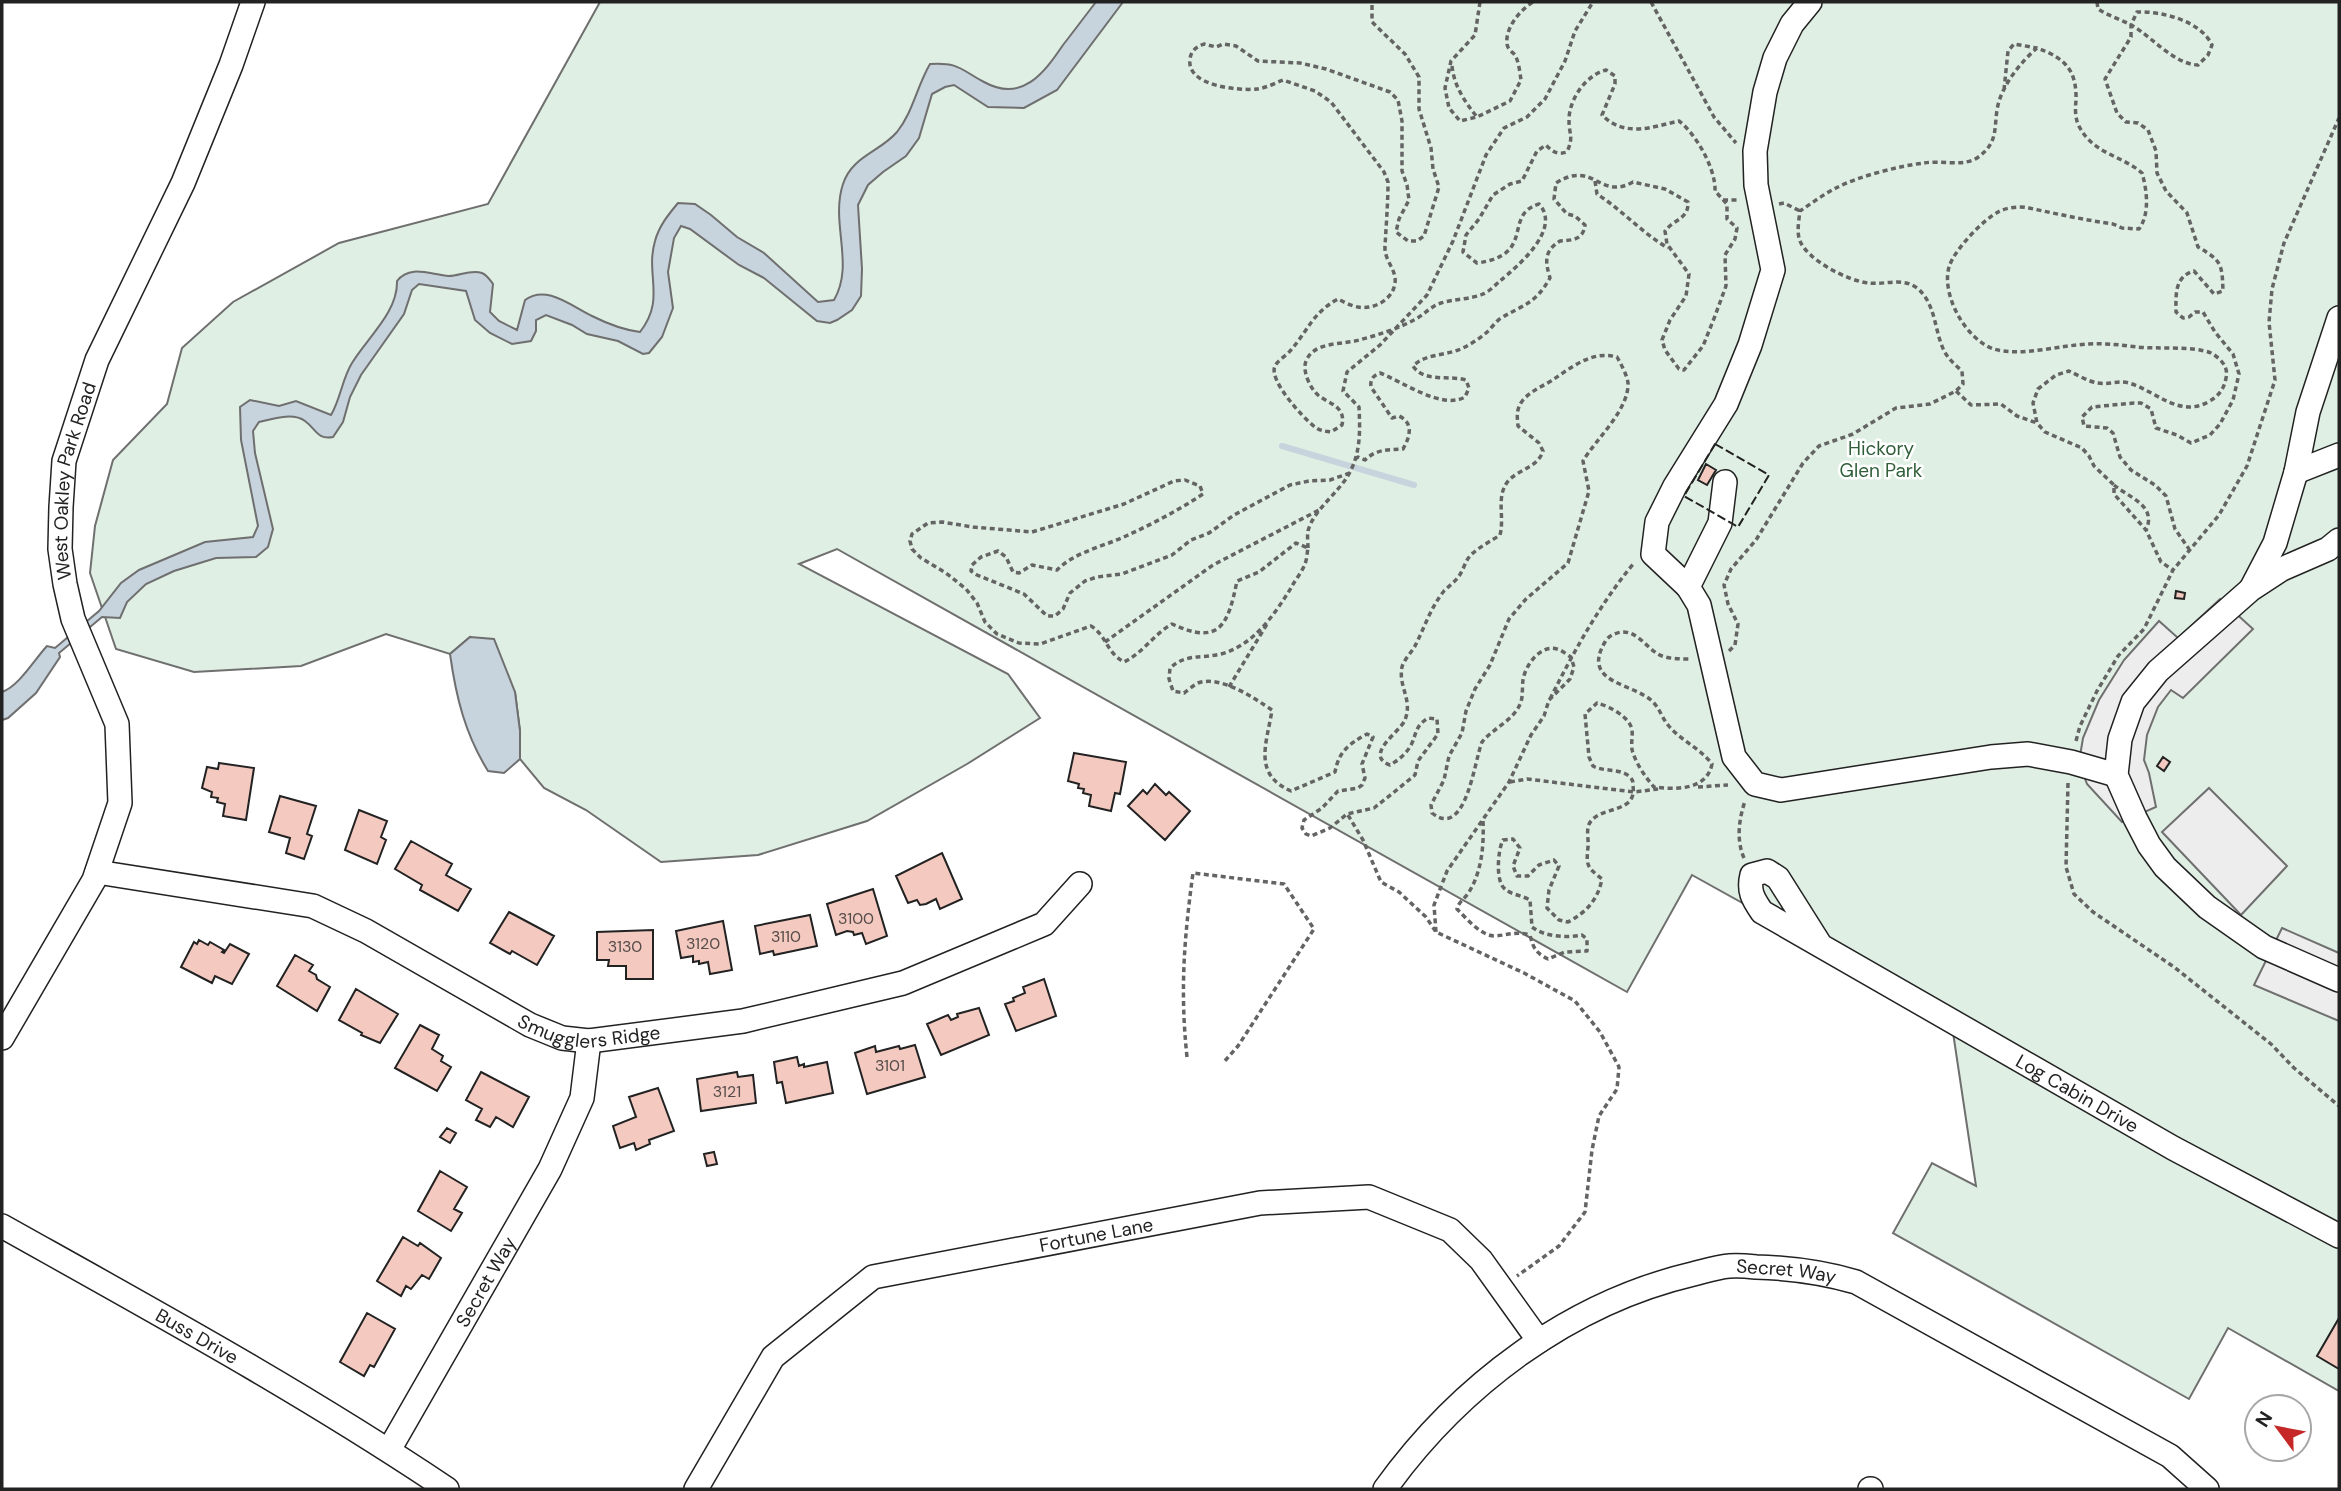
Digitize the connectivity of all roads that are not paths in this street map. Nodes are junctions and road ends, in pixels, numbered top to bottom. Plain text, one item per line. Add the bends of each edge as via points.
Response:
1 (253, 2) edge
2 (1810, 2) edge
3 (2339, 317) edge
4 (2339, 455) edge
5 (2296, 471) junction
6 (1725, 482) dead end
7 (2339, 540) edge
8 (1688, 587) junction
9 (2250, 590) junction
10 (2116, 775) junction
11 (97, 872) junction
12 (1080, 884) dead end
13 (1819, 943) junction
14 (2339, 980) edge
15 (2, 1038) edge
16 (589, 1041) junction
17 (2, 1226) edge
18 (2339, 1236) edge
19 (1539, 1341) junction
20 (389, 1450) junction
21 (447, 1489) edge
22 (696, 1489) edge
23 (1385, 1489) edge
24 (2207, 1489) edge

1 - 11 street, West Oakley Park Road via 183,183 97,359 64,461 60,549 65,584 73,619 117,724 120,803
2 - 8 street via 1792,24 1775,58 1755,151 1756,185 1773,270 1726,404 1657,522 1653,554
3 - 5 street via 2308,412
4 - 5 street
5 - 9 street via 2275,543
6 - 8 street via 1720,523
7 - 9 street
8 - 10 street via 1699,605 1734,757 1755,784 1781,790 2028,754
9 - 10 street via 2158,671 2133,702 2120,739
10 - 14 street via 2149,845 2207,907 2264,947
11 - 15 street, West Oakley Park Road
11 - 16 street, Smugglers Ridge via 313,906 366,931 530,1025 562,1038
12 - 16 street, Smugglers Ridge via 1044,924 903,983 743,1021
13 - 13 street, Log Cabin Drive via 1778,878 1768,871 1752,875 1749,885 1762,912
13 - 18 street, Log Cabin Drive via 2173,1148
16 - 20 street, Secret Way via 582,1098 550,1169
17 - 20 street, Buss Drive
19 - 22 street, Fortune Lane via 1480,1260 1450,1230 1369,1197 1260,1203 873,1277 773,1357
19 - 23 street, Secret Way via 1446,1416
19 - 24 street, Secret Way via 1605,1304 1666,1280 1730,1265 1825,1273 1856,1282 2170,1456
20 - 21 street

